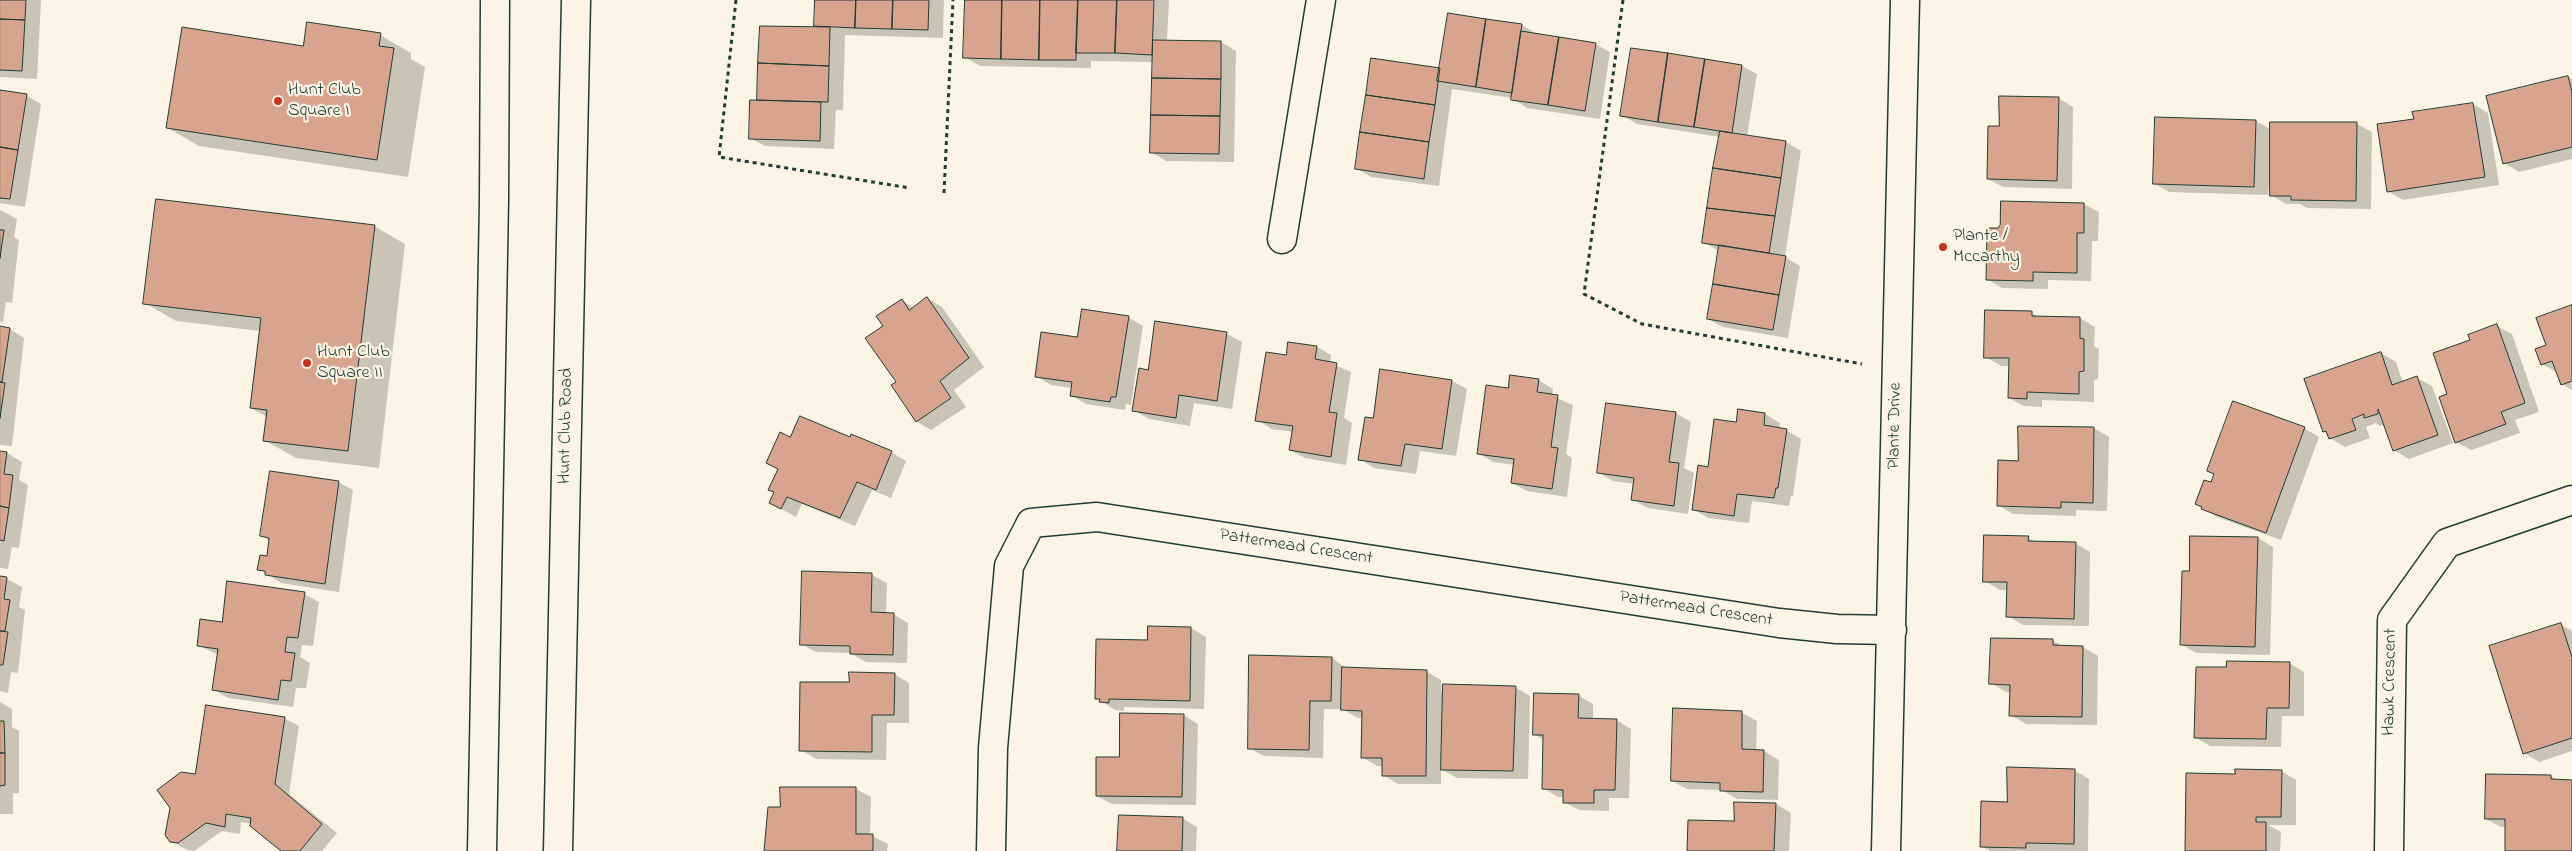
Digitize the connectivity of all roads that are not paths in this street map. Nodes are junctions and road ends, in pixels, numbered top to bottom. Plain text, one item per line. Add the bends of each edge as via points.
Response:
1 (495, 0) edge
2 (576, 0) edge
3 (1321, 0) edge
4 (1904, 0) edge
5 (1282, 239) dead end
6 (2572, 500) edge
7 (1892, 630) junction
8 (482, 851) edge
9 (558, 851) edge
10 (991, 851) edge
11 (1886, 851) edge
12 (2388, 851) edge

1 - 8 street
2 - 9 street, Hunt Club Road
3 - 5 street
4 - 7 street, Plante Drive
6 - 12 street, Hawk Crescent via 2447,543 2392,620
7 - 10 street, Pattermead Crescent via 1779,623 1097,517 1031,523 1008,566 993,748
7 - 11 street, Plante Drive

